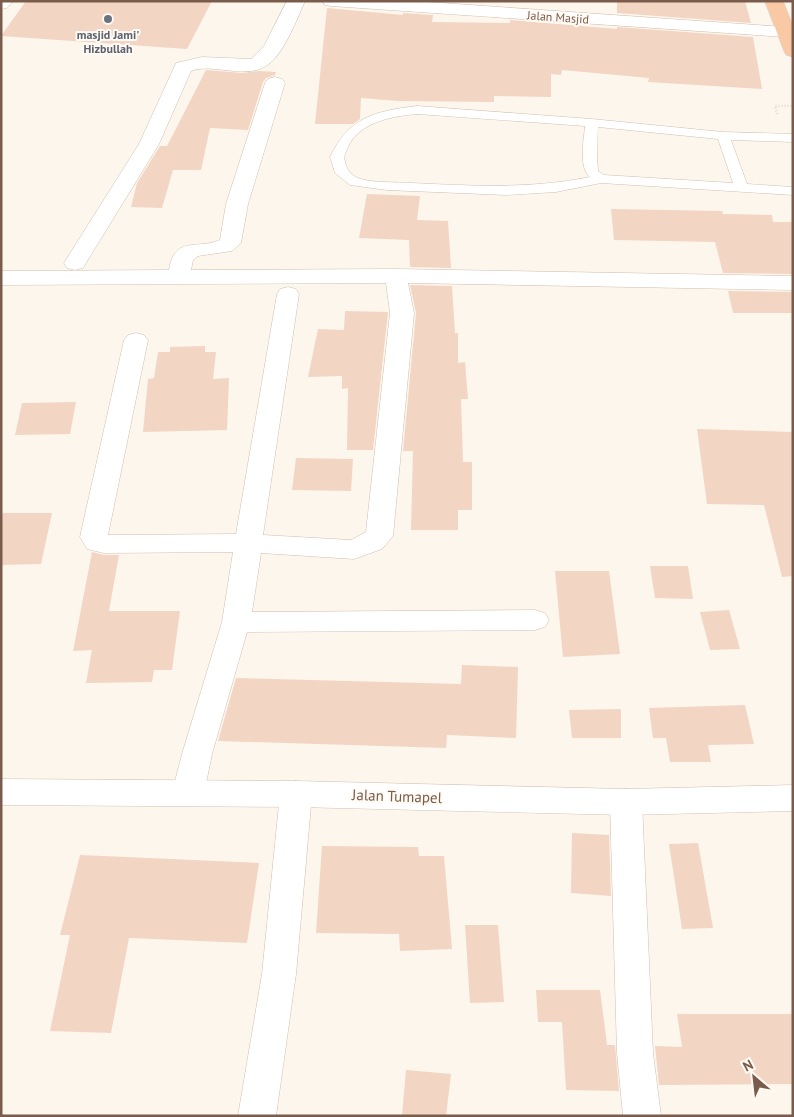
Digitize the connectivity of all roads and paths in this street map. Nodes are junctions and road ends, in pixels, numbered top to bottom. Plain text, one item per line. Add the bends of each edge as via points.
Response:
1 (296, 1) edge
2 (331, 1) edge
3 (774, 1) edge
4 (502, 8) edge
5 (785, 32) junction
6 (793, 51) edge
7 (274, 83) dead end
8 (785, 106) dead end
9 (793, 106) edge
10 (592, 123) junction
11 (723, 136) junction
12 (793, 138) edge
13 (601, 179) junction
14 (741, 186) junction
15 (793, 191) edge
16 (1, 263) edge
17 (75, 263) junction
18 (793, 264) edge
19 (180, 270) junction
20 (396, 276) junction
21 (1, 278) edge
22 (793, 283) edge
23 (288, 294) dead end
24 (136, 340) dead end
25 (248, 543) junction
26 (535, 620) dead end
27 (236, 622) junction
28 (1, 792) edge
29 (188, 793) junction
30 (296, 794) junction
31 (793, 798) edge
32 (626, 802) junction
33 (257, 1116) edge
34 (642, 1116) edge

1 - 17 street via 264,60 258,64 237,66 202,62 183,67 149,144
2 - 4 street, Jalan Masjid
3 - 5 highway
4 - 5 street, Jalan Masjid
5 - 6 highway
7 - 19 street via 237,204 230,243 217,249 187,252
8 - 9 path
10 - 11 lane
10 - 13 lane via 592,172
10 - 13 lane via 417,110 390,113 348,136 337,157 340,170 355,182 387,186 506,192 556,188
11 - 12 lane
11 - 14 lane
13 - 14 lane
14 - 15 lane
16 - 17 street
17 - 19 street
18 - 19 street via 530,260
19 - 20 street
19 - 21 street
20 - 22 street
20 - 25 street via 402,314 379,536 354,550
23 - 25 street
24 - 25 street via 94,537 104,544
25 - 27 street
26 - 27 street
27 - 29 street
28 - 29 street, Jalan Tumapel
29 - 30 street, Jalan Tumapel
30 - 32 street, Jalan Tumapel
30 - 33 street via 279,974
31 - 32 street, Jalan Tumapel
32 - 34 street via 634,1053

